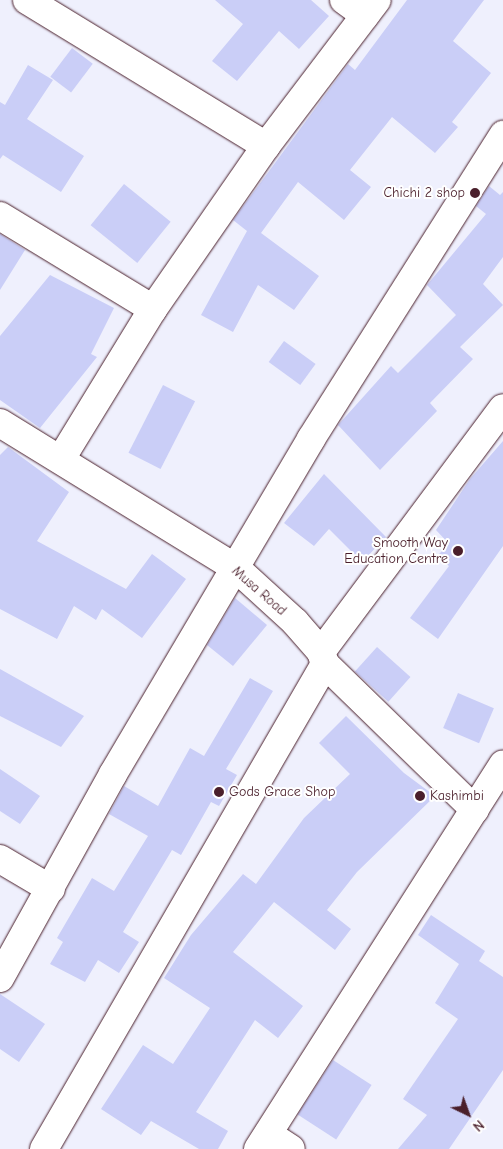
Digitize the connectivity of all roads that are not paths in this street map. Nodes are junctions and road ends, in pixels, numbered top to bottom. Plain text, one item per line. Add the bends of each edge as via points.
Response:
1 (27, 0) edge
2 (362, 5) edge
3 (503, 135) edge
4 (266, 146) junction
5 (0, 216) edge
6 (153, 309) junction
7 (503, 408) edge
8 (0, 423) edge
9 (61, 458) junction
10 (237, 569) junction
11 (323, 658) junction
12 (503, 765) edge
13 (475, 810) junction
14 (0, 859) edge
15 (51, 889) junction
16 (0, 978) edge
17 (263, 1142) edge
18 (44, 1149) edge
19 (291, 1149) edge

1 - 4 street
2 - 4 street
3 - 10 street via 311,439
4 - 6 street
5 - 6 street
6 - 9 street
7 - 11 street
8 - 9 street, Musa Road
9 - 10 street, Musa Road
10 - 11 street, Musa Road
10 - 15 street via 113,774
11 - 13 street, Musa Road
11 - 18 street
12 - 13 street
13 - 17 street
14 - 15 street
15 - 16 street
17 - 19 street

